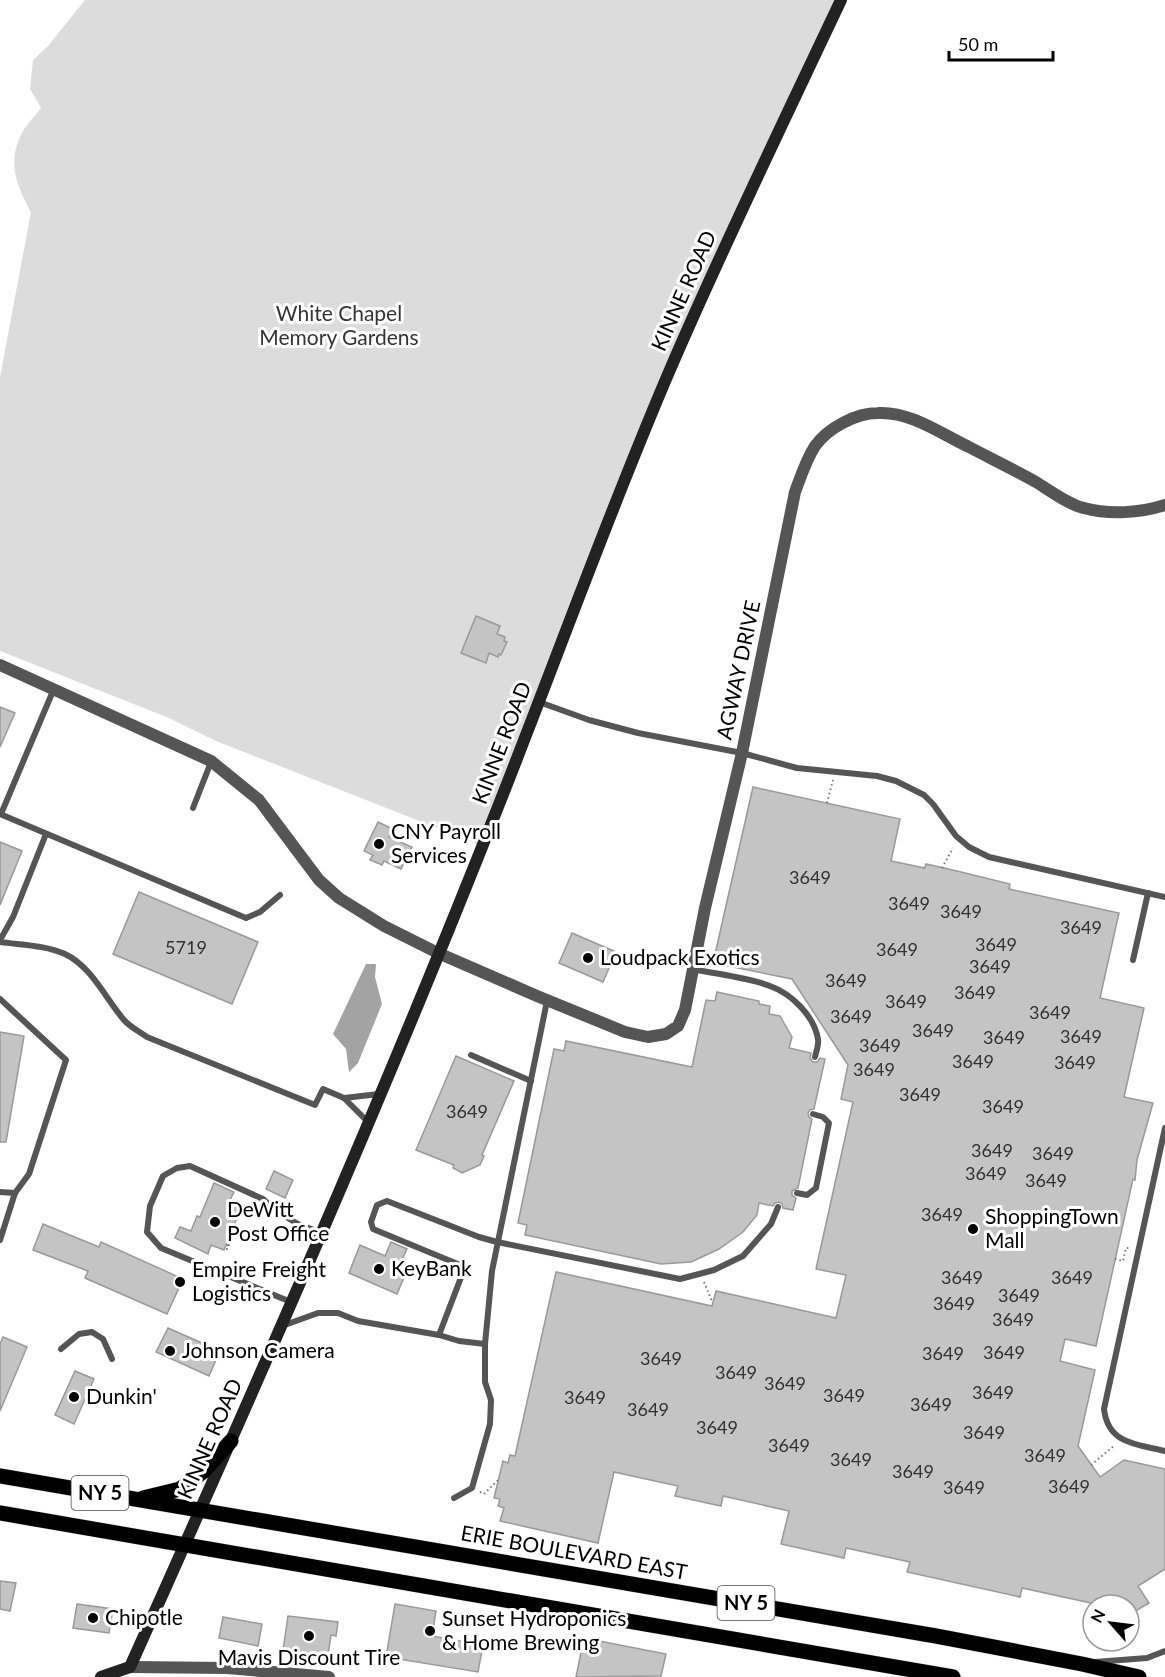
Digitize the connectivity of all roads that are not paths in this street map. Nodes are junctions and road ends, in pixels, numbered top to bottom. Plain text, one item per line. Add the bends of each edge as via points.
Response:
1 (841, 0) edge
2 (1165, 505) edge
3 (0, 665) edge
4 (53, 691) junction
5 (538, 701) junction
6 (742, 753) junction
7 (211, 761) junction
8 (193, 808) dead end
9 (0, 814) edge
10 (46, 834) junction
11 (1148, 893) junction
12 (280, 895) dead end
13 (1165, 897) edge
14 (0, 941) edge
15 (438, 953) junction
16 (1133, 960) dead end
17 (693, 969) junction
18 (0, 999) edge
19 (547, 1001) junction
20 (471, 1055) dead end
21 (815, 1057) dead end
22 (531, 1081) junction
23 (380, 1094) junction
24 (344, 1098) junction
25 (813, 1114) dead end
26 (368, 1122) junction
27 (1165, 1128) edge
28 (0, 1192) edge
29 (15, 1193) junction
30 (797, 1193) dead end
31 (778, 1207) dead end
32 (322, 1233) junction
33 (0, 1240) edge
34 (497, 1242) junction
35 (292, 1302) junction
36 (281, 1326) junction
37 (439, 1335) junction
38 (485, 1344) junction
39 (61, 1348) dead end
40 (111, 1359) dead end
41 (231, 1441) junction
42 (1165, 1451) edge
43 (0, 1476) edge
44 (454, 1498) dead end
45 (138, 1499) junction
46 (201, 1510) junction
47 (0, 1513) edge
48 (183, 1546) junction
49 (1165, 1651) edge
50 (1082, 1664) junction
51 (130, 1667) junction
52 (189, 1672) edge
53 (101, 1677) edge
54 (329, 1677) edge
55 (953, 1677) edge
56 (1139, 1677) edge

1 - 5 street, KINNE ROAD via 668,375
2 - 6 street, AGWAY DRIVE via 1124,512 1082,508 1012,469 901,416 879,412 837,426 816,444 795,492
3 - 4 street, AGWAY DRIVE
4 - 7 street, AGWAY DRIVE
4 - 9 lane
5 - 6 lane via 638,733
5 - 15 street, KINNE ROAD
6 - 11 lane via 797,768 877,776 915,789 933,804 956,836 989,858
6 - 17 street, AGWAY DRIVE
7 - 8 lane
7 - 15 street, AGWAY DRIVE via 259,800 320,880 339,898
9 - 10 lane
10 - 12 lane via 246,918
10 - 14 lane
11 - 13 lane
11 - 16 lane
14 - 24 lane via 44,948 78,963 126,1022 147,1037 315,1105 324,1089
15 - 19 street, AGWAY DRIVE
15 - 23 street, KINNE ROAD
17 - 19 street, AGWAY DRIVE via 685,1010 678,1026 666,1034 648,1037 625,1032
17 - 21 lane via 770,986 789,996 813,1025 818,1041
18 - 29 lane via 66,1060 29,1174
19 - 22 lane
20 - 22 lane
22 - 34 lane
23 - 24 lane
23 - 26 street, KINNE ROAD
24 - 26 lane
25 - 30 lane via 829,1123 816,1188 807,1195
26 - 32 street, KINNE ROAD
27 - 42 lane via 1104,1409 1111,1431 1122,1439
28 - 29 lane
29 - 33 lane
31 - 34 lane via 771,1224 743,1256 680,1279
32 - 35 street, KINNE ROAD
32 - 35 lane via 298,1224 263,1199 190,1166 163,1176 150,1206 147,1232 161,1248
34 - 37 lane via 387,1201 377,1205 371,1222 373,1230 465,1268
34 - 38 lane
35 - 36 street, KINNE ROAD
36 - 37 lane via 318,1313 338,1313 358,1321
36 - 41 street, KINNE ROAD
37 - 38 lane
38 - 44 lane via 490,1424 472,1488
39 - 40 lane via 79,1334 92,1332 103,1339
41 - 45 main road via 204,1471 180,1489
41 - 46 street, KINNE ROAD
43 - 45 main road, ERIE BOULEVARD EAST / NY 5
45 - 46 main road, ERIE BOULEVARD EAST / NY 5
46 - 48 street, KINNE ROAD
46 - 50 main road, ERIE BOULEVARD EAST / NY 5
47 - 48 main road, NY 5
48 - 51 street, KINNE ROAD
48 - 55 main road, NY 5
49 - 50 lane via 1147,1658
50 - 56 main road, ERIE BOULEVARD EAST / NY 5
51 - 52 street
51 - 53 street
52 - 54 street via 227,1668

